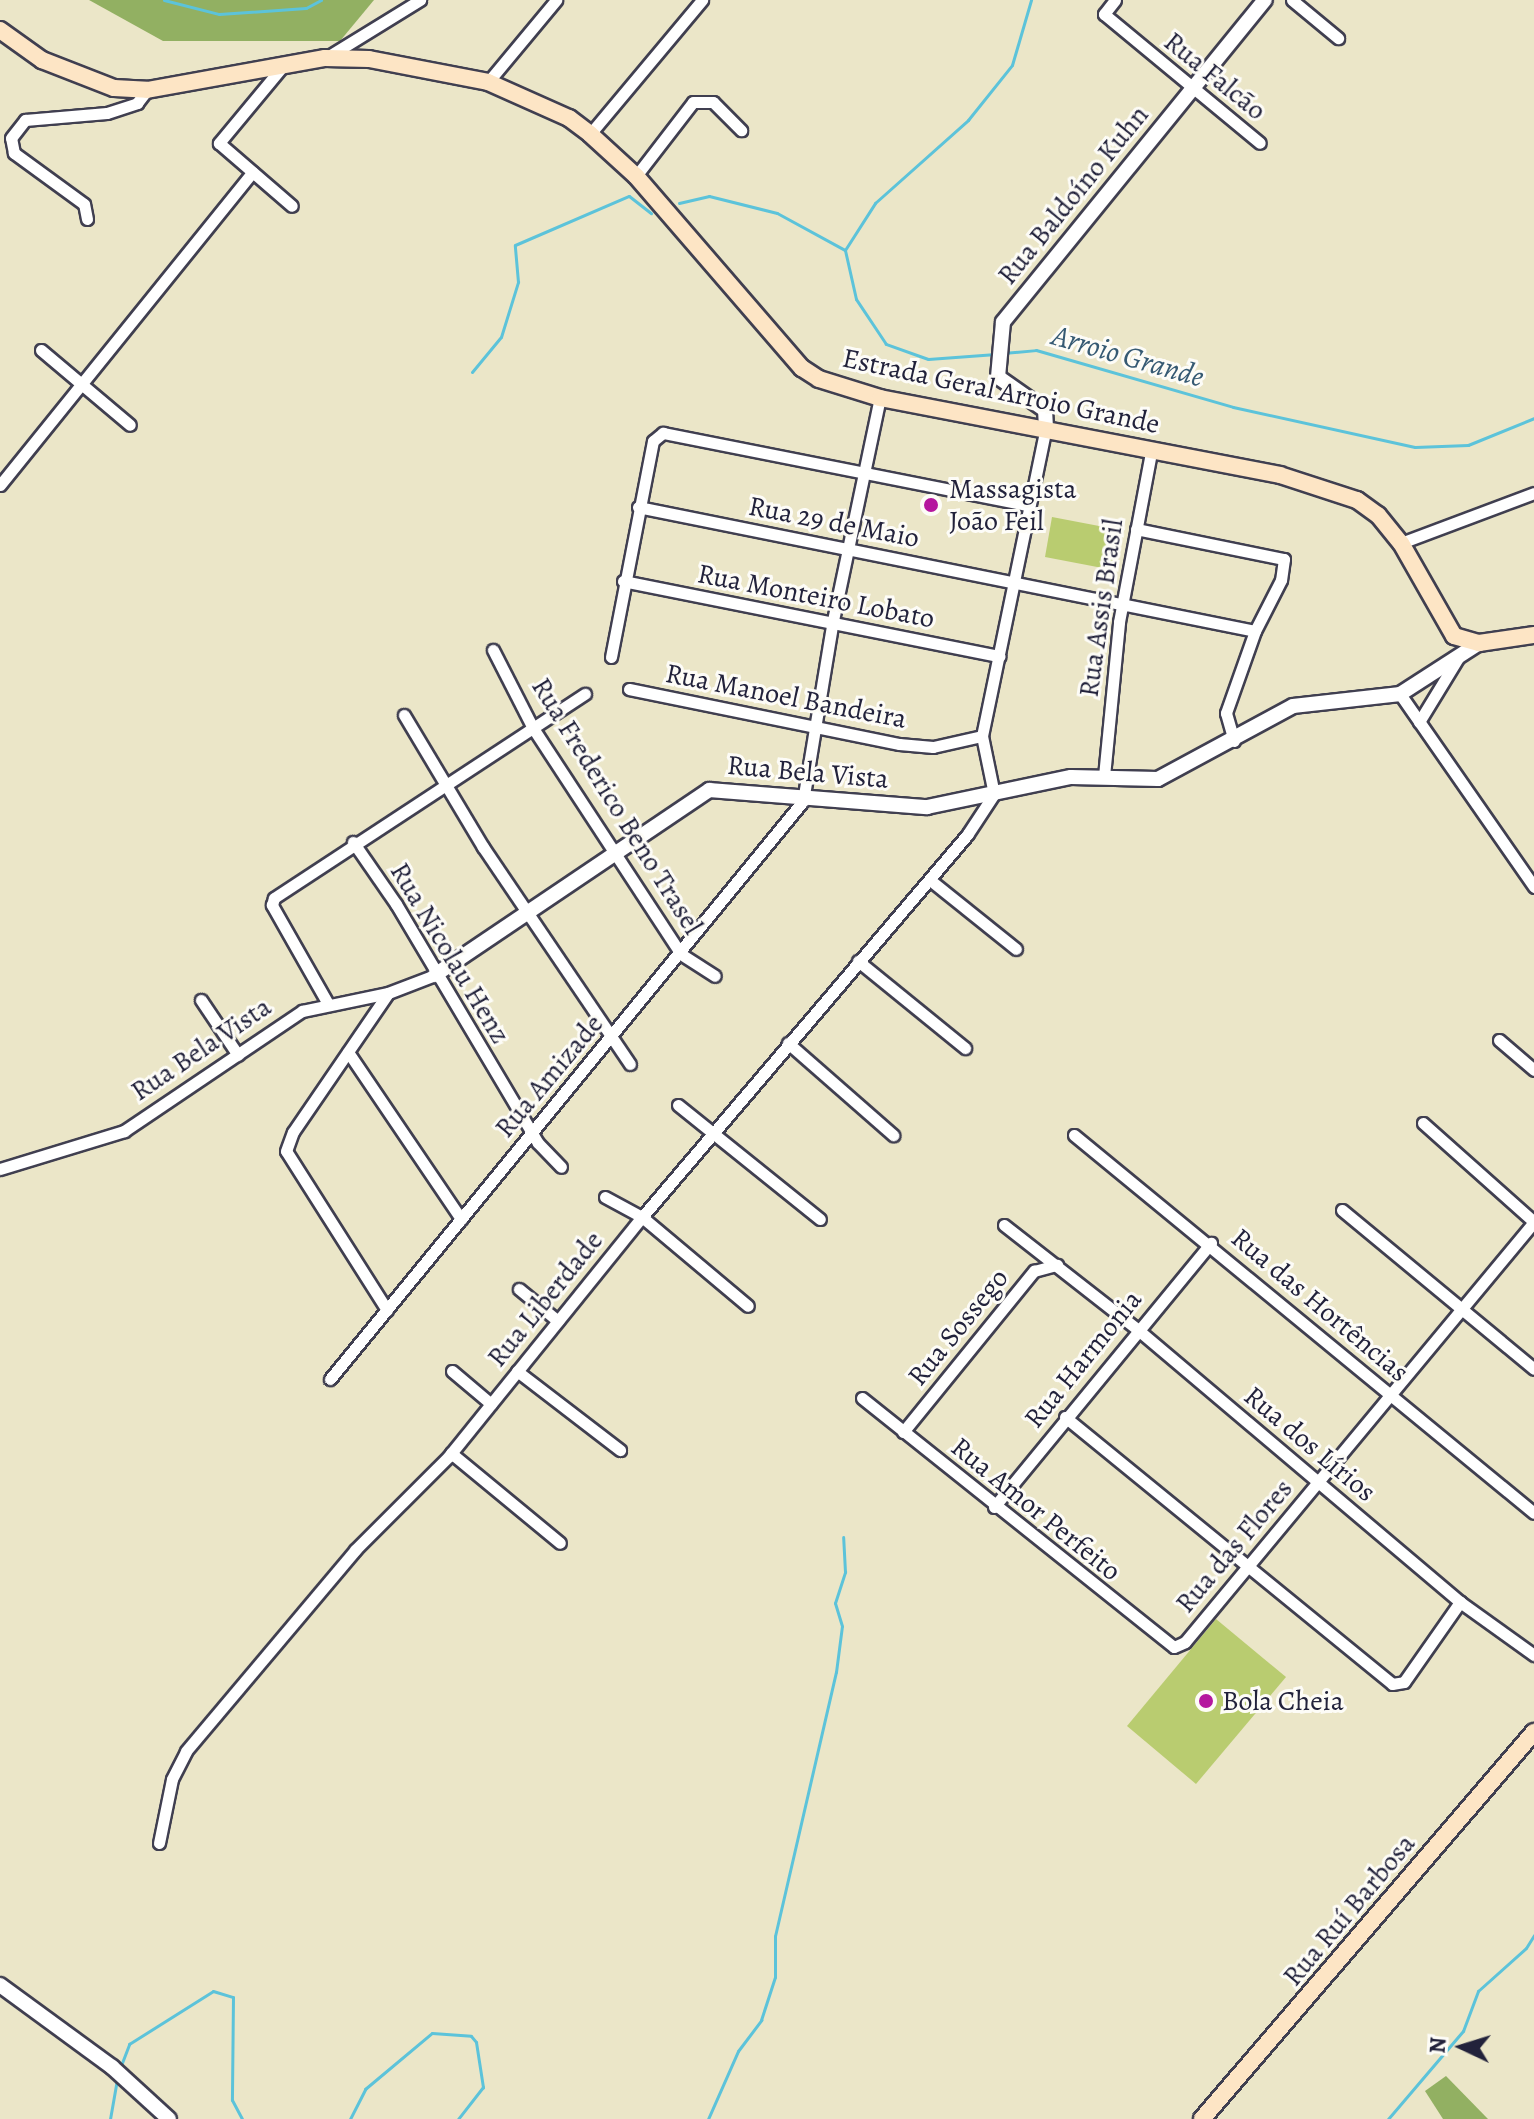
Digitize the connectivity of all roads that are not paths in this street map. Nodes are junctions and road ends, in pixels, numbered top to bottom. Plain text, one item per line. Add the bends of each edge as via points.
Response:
1 (420, 0) edge
2 (702, 0) edge
3 (1115, 0) edge
4 (1265, 0) edge
5 (1292, 0) edge
6 (553, 1) edge
7 (0, 30) edge
8 (1338, 38) dead end
9 (325, 58) junction
10 (282, 67) junction
11 (488, 82) junction
12 (147, 90) junction
13 (1192, 90) junction
14 (741, 130) dead end
15 (590, 134) junction
16 (1260, 143) dead end
17 (253, 172) junction
18 (636, 176) junction
19 (292, 206) dead end
20 (87, 219) dead end
21 (41, 350) dead end
22 (82, 385) junction
23 (880, 398) junction
24 (130, 425) dead end
25 (1046, 428) junction
26 (1152, 448) junction
27 (865, 474) junction
28 (0, 485) edge
29 (1534, 493) edge
30 (1027, 505) junction
31 (638, 507) junction
32 (1136, 529) junction
33 (1401, 543) junction
34 (847, 550) junction
35 (623, 581) junction
36 (1015, 584) junction
37 (1122, 604) junction
38 (832, 625) junction
39 (1255, 631) junction
40 (1534, 635) edge
41 (1479, 643) junction
42 (493, 650) dead end
43 (1461, 653) junction
44 (1000, 656) junction
45 (611, 657) dead end
46 (629, 689) dead end
47 (585, 694) dead end
48 (1400, 694) junction
49 (404, 715) dead end
50 (1419, 722) junction
51 (533, 728) junction
52 (815, 730) junction
53 (982, 736) junction
54 (1234, 741) junction
55 (1104, 776) junction
56 (444, 782) junction
57 (994, 794) junction
58 (803, 801) junction
59 (353, 842) junction
60 (615, 849) junction
61 (930, 880) junction
62 (1534, 887) edge
63 (526, 910) junction
64 (1016, 949) dead end
65 (681, 954) junction
66 (858, 961) junction
67 (435, 975) junction
68 (715, 976) dead end
69 (388, 993) junction
70 (201, 1000) dead end
71 (327, 1002) junction
72 (610, 1040) junction
73 (1499, 1040) dead end
74 (788, 1043) junction
75 (965, 1048) dead end
76 (348, 1052) junction
77 (238, 1055) junction
78 (630, 1064) dead end
79 (1534, 1070) edge
80 (678, 1105) dead end
81 (1423, 1123) dead end
82 (713, 1132) junction
83 (533, 1134) junction
84 (893, 1135) dead end
85 (1074, 1135) dead end
86 (561, 1167) dead end
87 (0, 1169) edge
88 (605, 1197) dead end
89 (1342, 1210) dead end
90 (642, 1217) junction
91 (461, 1219) junction
92 (820, 1219) dead end
93 (1534, 1222) edge
94 (1004, 1225) dead end
95 (1211, 1243) junction
96 (1057, 1265) junction
97 (519, 1289) dead end
98 (748, 1306) dead end
99 (387, 1310) junction
100 (1462, 1310) junction
101 (558, 1321) junction
102 (1137, 1329) junction
103 (1534, 1369) edge
104 (452, 1371) dead end
105 (517, 1371) junction
106 (330, 1379) dead end
107 (1391, 1396) junction
108 (862, 1398) dead end
109 (491, 1404) junction
110 (1065, 1417) junction
111 (903, 1432) junction
112 (620, 1450) dead end
113 (451, 1453) junction
114 (1319, 1483) junction
115 (994, 1507) junction
116 (1534, 1513) edge
117 (560, 1543) dead end
118 (1248, 1567) junction
119 (1460, 1602) junction
120 (1185, 1642) joint
121 (1534, 1655) edge
122 (1534, 1732) edge
123 (159, 1843) dead end
124 (0, 1985) edge
125 (169, 2119) edge
126 (1202, 2119) edge

1 - 9 street
2 - 15 street
3 - 13 street, Rua Falcão via 1104,14
4 - 13 street, Rua Baldoíno Kuhn
5 - 8 street
6 - 11 street
7 - 12 main road, Estrada Geral Arroio Grande via 42,60 87,81
9 - 10 main road, Estrada Geral Arroio Grande
9 - 11 main road, Estrada Geral Arroio Grande via 369,59
10 - 12 main road, Estrada Geral Arroio Grande
10 - 17 street via 219,143
11 - 15 main road, Estrada Geral Arroio Grande via 569,118
12 - 20 street via 137,103 107,113 25,120 11,138 14,153 84,204
13 - 16 street, Rua Falcão
13 - 25 street, Rua Baldoíno Kuhn via 1003,322 998,377 1045,410
14 - 18 street via 713,102 693,102
15 - 18 main road, Estrada Geral Arroio Grande
17 - 19 street
17 - 22 street
18 - 23 main road, Estrada Geral Arroio Grande via 802,368 819,379
21 - 22 street
22 - 24 street
22 - 28 street
23 - 25 main road, Estrada Geral Arroio Grande
23 - 27 street
25 - 26 main road, Estrada Geral Arroio Grande
25 - 30 street
26 - 32 street, Rua Assis Brasil
26 - 33 main road, Estrada Geral Arroio Grande via 1280,475 1357,500
27 - 30 street
27 - 31 street via 673,434 653,441
27 - 34 street
29 - 33 street
30 - 36 street
31 - 34 street, Rua 29 de Maio
31 - 35 street
32 - 37 street, Rua Assis Brasil
32 - 39 street via 1284,559
33 - 41 main road, Estrada Geral Arroio Grande via 1454,636
34 - 36 street, Rua 29 de Maio
34 - 38 street
35 - 38 street, Rua Monteiro Lobato
35 - 45 street
36 - 37 street, Rua 29 de Maio
36 - 44 street
37 - 39 street, Rua 29 de Maio
37 - 55 street, Rua Assis Brasil
38 - 44 street, Rua Monteiro Lobato
38 - 52 street
39 - 54 street via 1226,713
40 - 41 main road, Rua Bela Vista
41 - 43 street, Rua Bela Vista
42 - 51 street, Rua Frederico Beno Trasel
43 - 48 street, Rua Bela Vista
43 - 50 street
44 - 53 street
46 - 52 street, Rua Manoel Bandeira
47 - 51 street
48 - 50 street
48 - 54 street, Rua Bela Vista via 1293,706
49 - 56 street
50 - 62 street
51 - 56 street
51 - 60 street, Rua Frederico Beno Trasel
52 - 53 street, Rua Manoel Bandeira via 933,747
52 - 58 street
53 - 57 street
54 - 55 street, Rua Bela Vista via 1158,779
55 - 57 street, Rua Bela Vista via 1071,777
56 - 59 street
56 - 63 street
57 - 58 street, Rua Bela Vista via 927,807
57 - 61 street, Rua Liberdade
58 - 60 street, Rua Bela Vista via 709,790
58 - 65 street, Rua Amizade
59 - 67 street, Rua Nicolau Henz via 396,904
59 - 71 street via 280,892 272,905
60 - 63 street, Rua Bela Vista
60 - 65 street, Rua Frederico Beno Trasel
61 - 64 street
61 - 66 street, Rua Liberdade
63 - 67 street, Rua Bela Vista
63 - 72 street
65 - 68 street, Rua Frederico Beno Trasel
65 - 72 street, Rua Amizade
66 - 74 street, Rua Liberdade
66 - 75 street
67 - 69 street, Rua Bela Vista
67 - 83 street, Rua Nicolau Henz
69 - 71 street, Rua Bela Vista
69 - 76 street
70 - 77 street
71 - 77 street, Rua Bela Vista via 302,1011
72 - 78 street
72 - 83 street, Rua Amizade
73 - 79 street
74 - 82 street, Rua Liberdade
74 - 84 street
76 - 91 street
76 - 99 street via 293,1132 286,1151
77 - 87 street, Rua Bela Vista via 124,1131
80 - 82 street
81 - 93 street
82 - 90 street, Rua Liberdade
82 - 92 street
83 - 86 street, Rua Nicolau Henz
83 - 91 street, Rua Amizade
85 - 95 street, Rua das Hortências
88 - 90 street
89 - 100 street
90 - 98 street
90 - 101 street, Rua Liberdade
91 - 99 street, Rua Amizade
93 - 100 street, Rua das Flores
94 - 96 street, Rua dos Lírios
95 - 102 street, Rua Harmonia
95 - 107 street, Rua das Hortências
96 - 102 street, Rua dos Lírios
96 - 111 street, Rua Sossego via 1034,1271
97 - 101 street
99 - 106 street, Rua Amizade
100 - 103 street
100 - 107 street, Rua das Flores
101 - 105 street, Rua Liberdade
102 - 110 street, Rua Harmonia
102 - 114 street, Rua dos Lírios
104 - 109 street
105 - 109 street, Rua Liberdade
105 - 112 street
107 - 114 street, Rua das Flores
107 - 116 street, Rua das Hortências
108 - 111 street, Rua Amor Perfeito
109 - 113 street, Rua Liberdade
110 - 115 street, Rua Harmonia
110 - 118 street
111 - 115 street, Rua Amor Perfeito
113 - 117 street
113 - 123 street, Rua Liberdade via 355,1550 186,1751 172,1779
114 - 118 street, Rua das Flores
114 - 119 street, Rua dos Lírios
115 - 120 street, Rua Amor Perfeito via 1165,1643 1174,1647
118 - 119 street via 1392,1684 1404,1682
118 - 120 street, Rua das Flores
119 - 121 street, Rua dos Lírios
122 - 126 main road, Rua Ruí Barbosa
124 - 125 street via 117,2071

